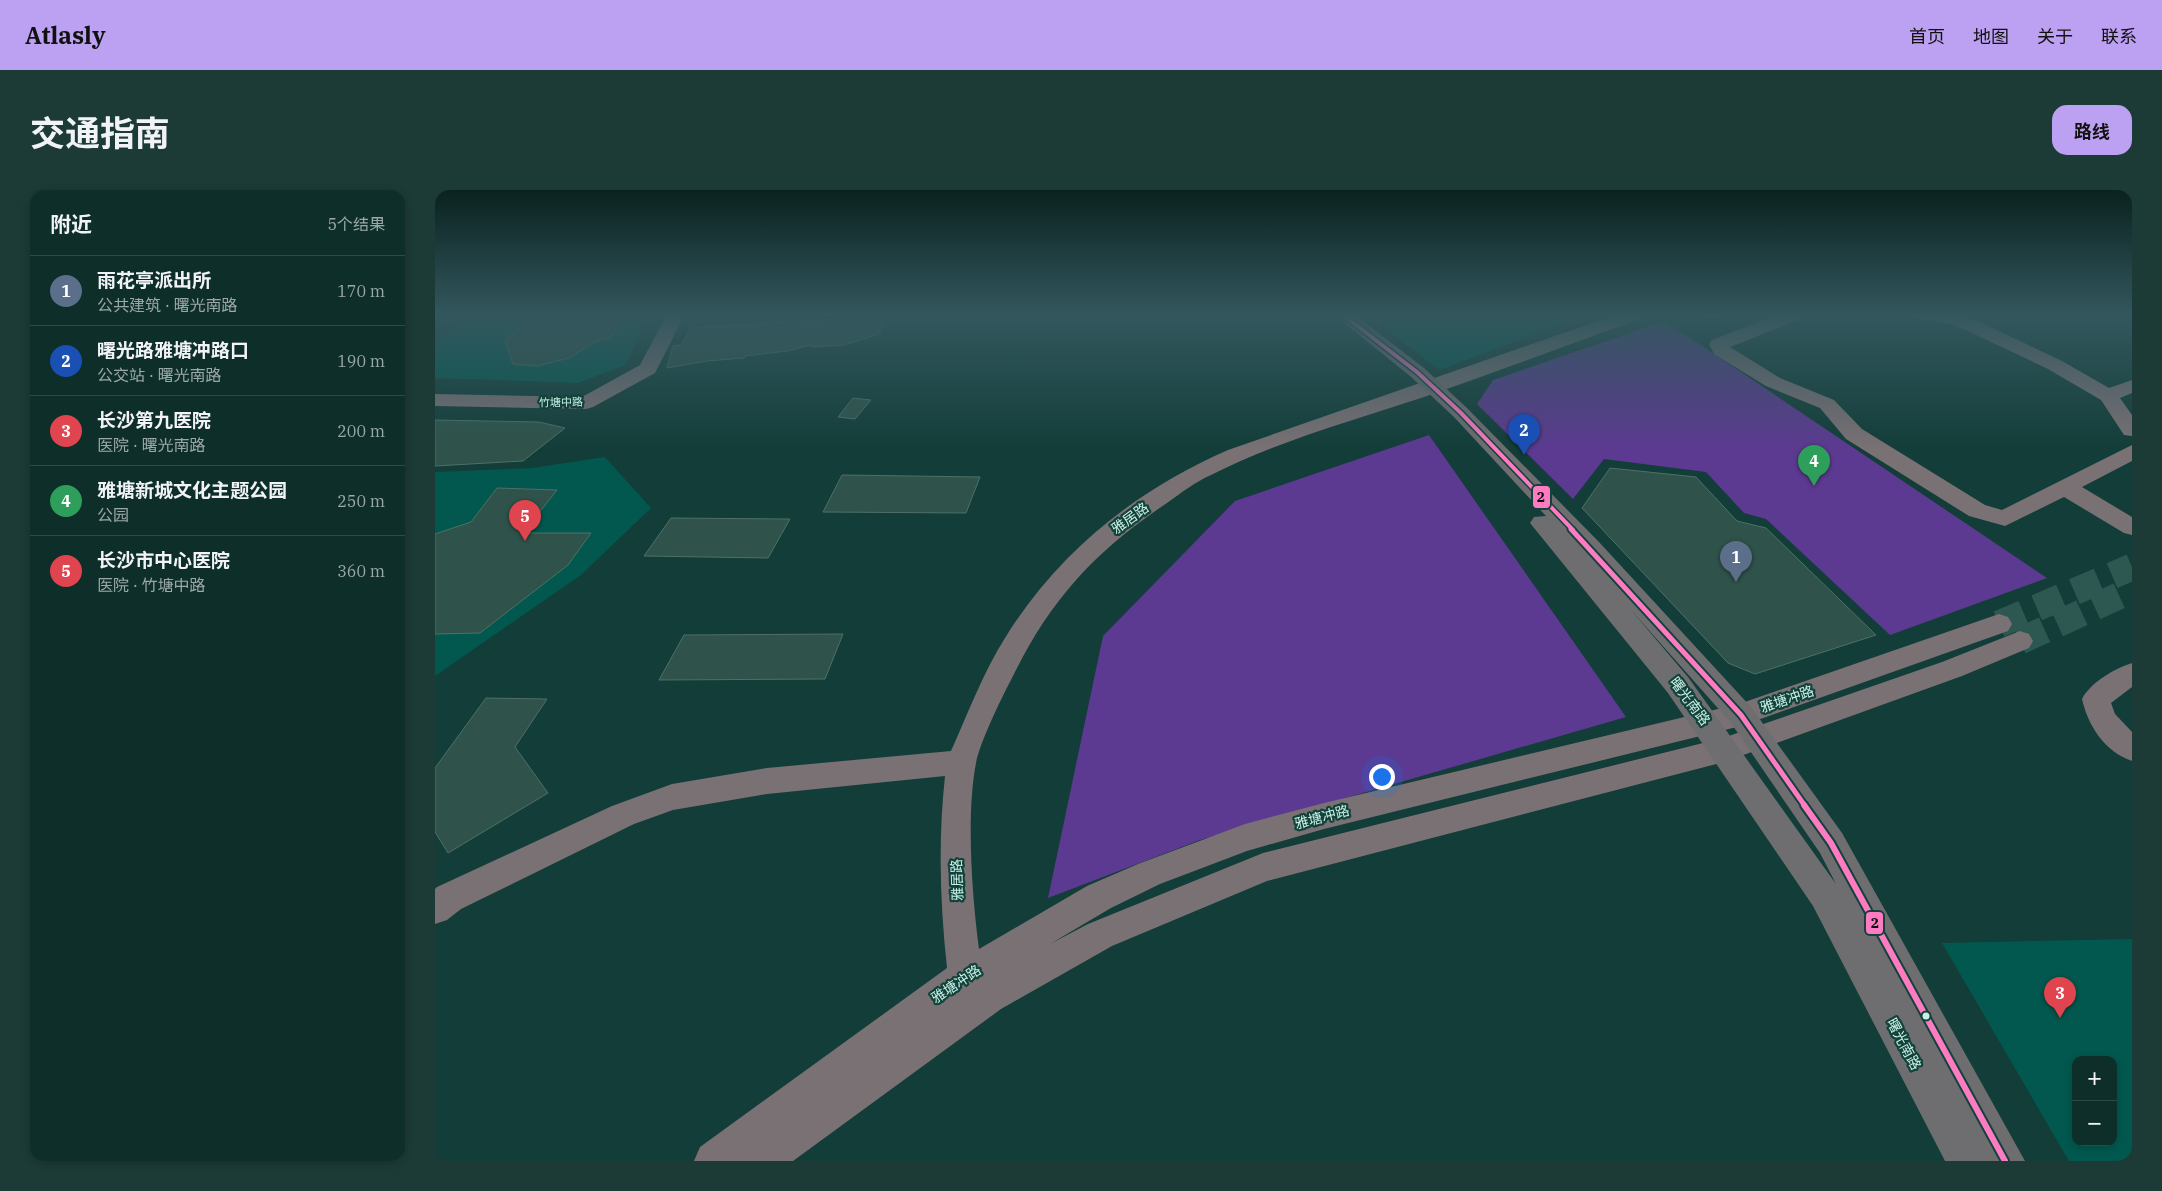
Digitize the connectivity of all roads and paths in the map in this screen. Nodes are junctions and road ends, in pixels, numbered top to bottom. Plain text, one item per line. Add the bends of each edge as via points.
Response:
1 (653, 359) edge
2 (1386, 359) edge
3 (1394, 359) edge
4 (1510, 359) edge
5 (1736, 359) edge
6 (2044, 359) edge
7 (2132, 386) edge
8 (1428, 389) junction
9 (2108, 396) junction
10 (435, 400) edge
11 (2132, 430) edge
12 (2132, 452) edge
13 (2066, 488) junction
14 (2132, 526) edge
15 (2009, 632) tunnel mouth
16 (2132, 674) edge
17 (1733, 732) junction
18 (2132, 749) edge
19 (961, 762) junction
20 (435, 909) edge
21 (977, 986) junction
22 (714, 1161) edge
23 (760, 1161) edge
24 (1966, 1161) edge
25 (2005, 1161) edge

1 - 10 street, 竹塘中路 via 648,369 586,403
2 - 8 main road, 曙光南路
3 - 8 main road, 曙光南路
4 - 8 street, 雅居路
5 - 13 street via 1773,382 1827,404 1854,434 1977,511 2005,518
6 - 9 street
7 - 9 street
8 - 17 main road, 曙光南路 via 1591,548
8 - 19 street, 雅居路 via 1236,455 1200,471 1126,519 1082,556 1048,596 1015,644
9 - 11 street
12 - 13 street
13 - 14 street
15 - 17 street, 雅塘冲路
16 - 18 street via 2096,699 2099,716 2106,726
17 - 21 street, 雅塘冲路 via 1263,867
17 - 24 main road, 曙光南路 via 1825,895
17 - 25 main road, 曙光南路 via 1831,843
19 - 20 street via 767,781 672,797 551,848 449,898
19 - 21 street, 雅居路 via 956,817 959,927
21 - 22 street, 雅塘冲路
21 - 23 street, 雅塘冲路

